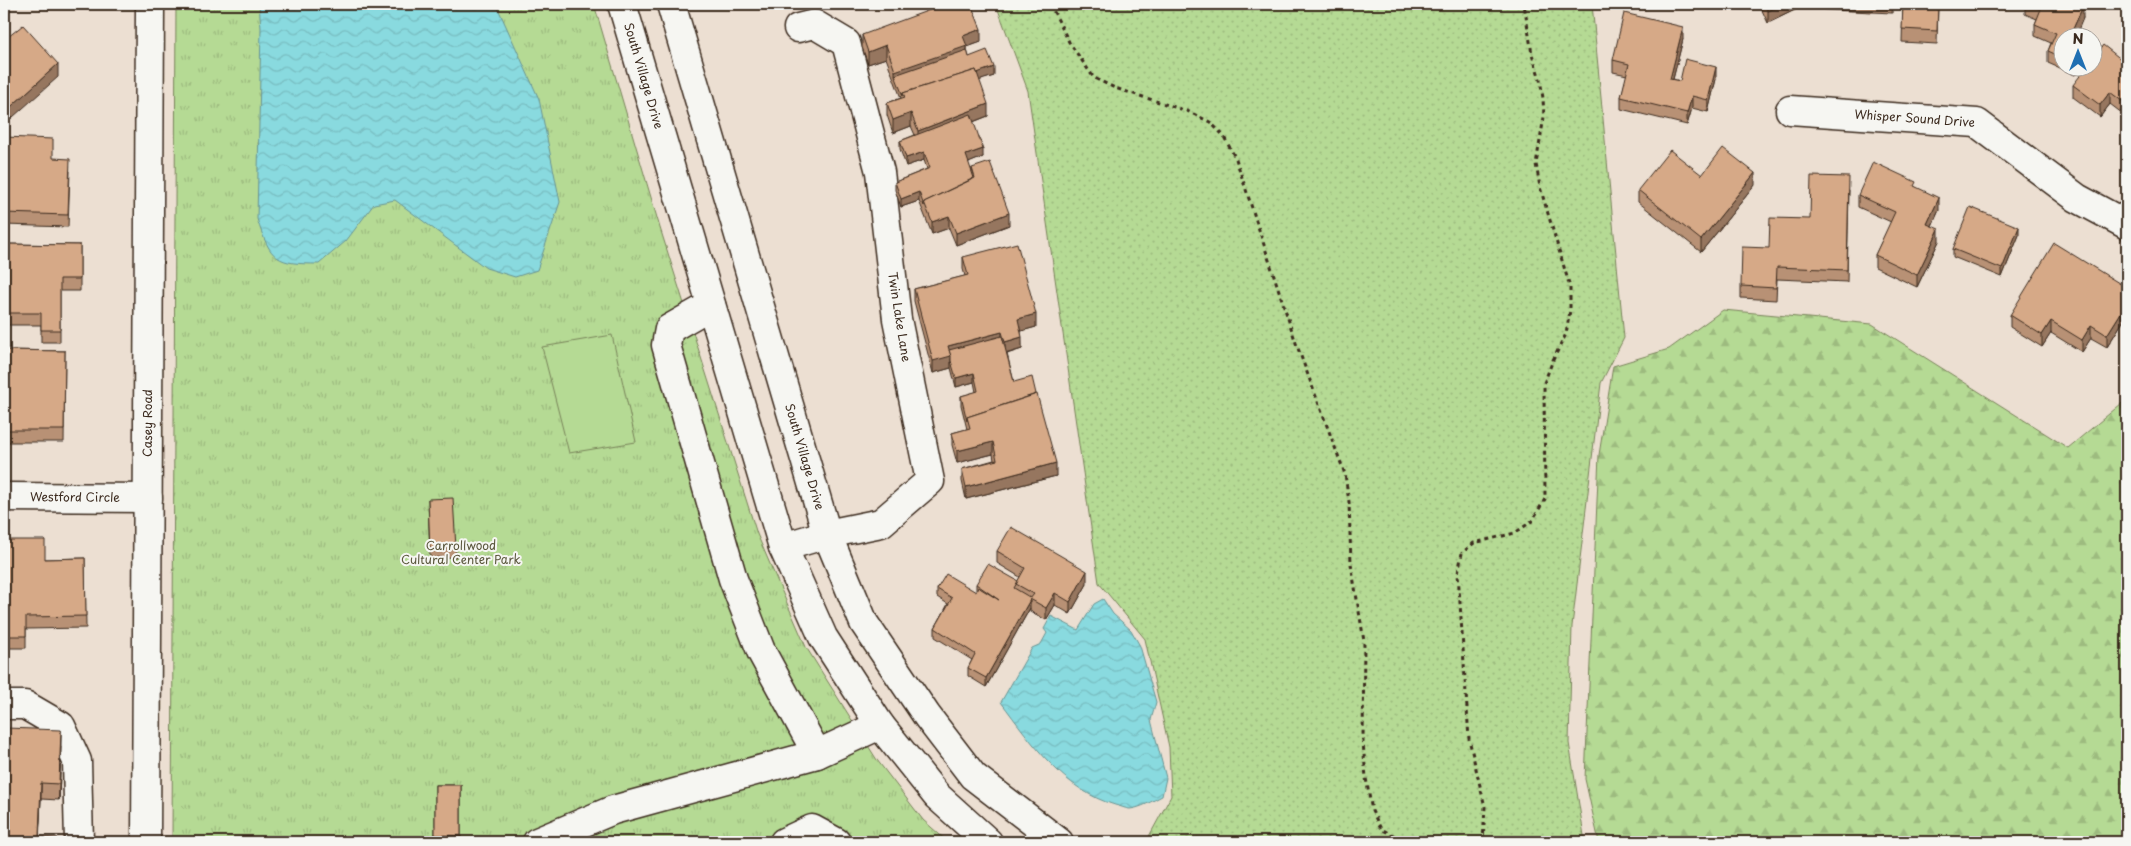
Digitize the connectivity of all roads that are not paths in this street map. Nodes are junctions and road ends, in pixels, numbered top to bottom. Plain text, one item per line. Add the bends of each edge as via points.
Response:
1 (150, 4) edge
2 (622, 4) edge
3 (671, 4) edge
4 (798, 28) dead end
5 (1790, 110) dead end
6 (2127, 224) edge
7 (711, 305) junction
8 (4, 497) edge
9 (148, 498) junction
10 (827, 534) junction
11 (783, 547) junction
12 (4, 705) edge
13 (880, 725) junction
14 (817, 754) junction
15 (1048, 840) edge
16 (79, 842) edge
17 (146, 842) edge
18 (537, 842) edge
19 (784, 842) edge
20 (836, 842) edge
21 (988, 842) edge

1 - 9 street, Casey Road
2 - 7 street, South Village Drive
3 - 10 street, South Village Drive
4 - 10 street, Twin Lake Lane via 814,24 846,43 880,172 896,319 930,481 881,523
5 - 6 street, Whisper Sound Drive via 1977,123 2076,198
7 - 11 street, South Village Drive
7 - 14 street via 669,330 666,345 733,579 760,651
8 - 9 street, Westford Circle
9 - 17 street, Casey Road
10 - 11 street, Twin Lake Lane
10 - 15 street, South Village Drive via 864,623 927,716 973,776
11 - 13 street, South Village Drive via 824,637
12 - 16 street via 25,706 61,726 77,761
13 - 14 street
13 - 21 street, South Village Drive via 937,796
14 - 18 street via 613,810
19 - 20 street via 812,829

